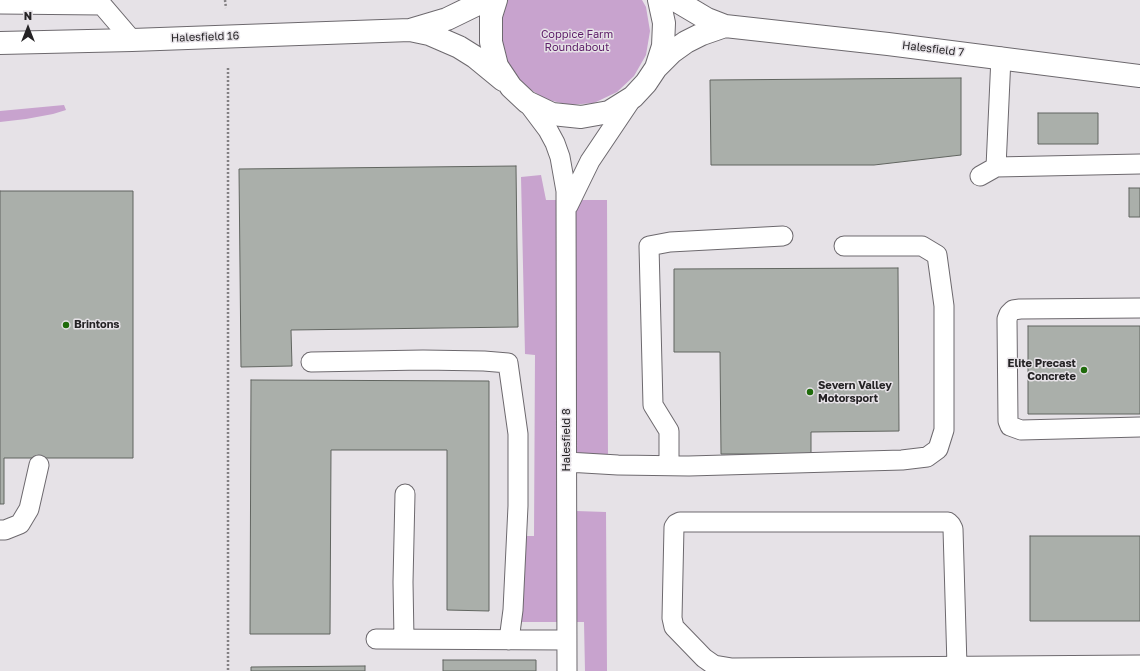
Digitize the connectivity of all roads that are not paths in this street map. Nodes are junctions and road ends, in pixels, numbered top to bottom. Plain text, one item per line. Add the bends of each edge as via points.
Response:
1 (486, 0) edge
2 (496, 0) edge
3 (659, 0) edge
4 (675, 0) edge
5 (0, 4) edge
6 (725, 26) junction
7 (410, 30) junction
8 (132, 40) junction
9 (0, 43) edge
10 (1001, 57) junction
11 (656, 68) junction
12 (1140, 76) edge
13 (519, 94) junction
14 (633, 97) junction
15 (1140, 164) edge
16 (567, 209) junction
17 (783, 236) dead end
18 (844, 246) dead end
19 (1140, 308) edge
20 (311, 362) dead end
21 (1140, 427) edge
22 (567, 462) junction
23 (39, 465) dead end
24 (669, 465) junction
25 (405, 494) dead end
26 (0, 530) edge
27 (376, 639) dead end
28 (404, 639) junction
29 (509, 640) junction
30 (567, 640) junction
31 (1140, 665) edge
32 (957, 666) junction
33 (567, 671) edge

1 - 7 main road, Halesfield 16 via 447,19
2 - 13 main road via 491,16 490,42 498,66
3 - 11 main road via 664,23 663,46
4 - 6 main road, Halesfield 7 via 706,19
5 - 8 street via 102,5
6 - 10 main road, Halesfield 7
6 - 11 main road, Halesfield 7 via 686,42
7 - 8 main road, Halesfield 16
7 - 13 main road, Halesfield 16 via 429,34 460,47 491,69
8 - 9 main road, Halesfield 16
10 - 12 main road, Halesfield 7
10 - 15 street via 988,171
11 - 14 main road via 646,84
13 - 14 main road via 552,114 581,117 609,112
13 - 16 street, Halesfield 8 via 548,130 555,143 564,175
14 - 16 street, Halesfield 8 via 590,161
16 - 22 street, Halesfield 8
17 - 24 street via 670,242 649,246 653,405 669,431
18 - 24 street via 922,246 937,255 944,306 944,430 938,449 927,457 902,460
19 - 21 street via 1020,309 1013,310 1007,319 1010,426 1021,430
20 - 29 street via 423,360 508,363 518,434 518,499 513,610
22 - 24 street
22 - 30 street, Halesfield 8
23 - 26 street via 29,509 20,524
25 - 28 street
27 - 28 street
28 - 29 street
29 - 30 street
30 - 33 street, Halesfield 8
31 - 32 street
32 - 32 street via 732,668 714,665 674,627 674,527 680,522 948,522 953,529

